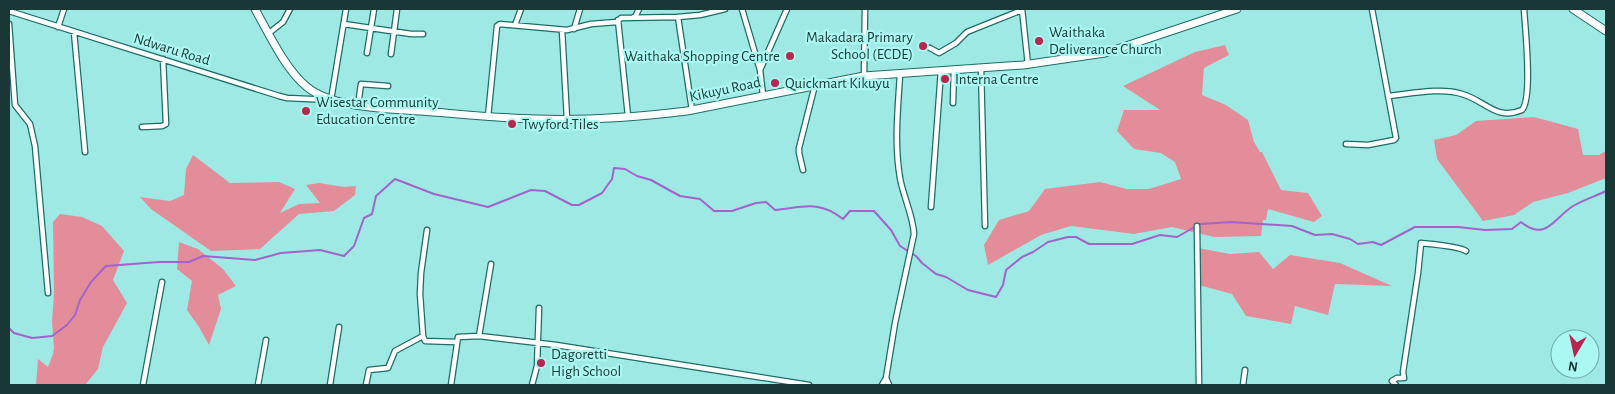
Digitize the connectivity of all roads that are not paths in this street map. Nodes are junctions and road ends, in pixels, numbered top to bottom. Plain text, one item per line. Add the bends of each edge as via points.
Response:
1 (64, 9) edge
2 (255, 9) edge
3 (290, 9) edge
4 (346, 9) edge
5 (374, 9) edge
6 (398, 9) edge
7 (521, 9) edge
8 (580, 9) edge
9 (638, 9) edge
10 (702, 9) edge
11 (724, 9) edge
12 (742, 9) edge
13 (749, 9) edge
14 (787, 9) edge
15 (865, 9) edge
16 (1022, 9) edge
17 (1237, 9) edge
18 (1372, 9) edge
19 (1524, 9) edge
20 (1573, 9) edge
21 (9, 11) edge
22 (700, 15) junction
23 (678, 17) junction
24 (745, 17) junction
25 (632, 18) junction
26 (618, 20) junction
27 (9, 24) edge
28 (344, 24) junction
29 (515, 25) junction
30 (58, 27) junction
31 (371, 28) junction
32 (574, 29) junction
33 (562, 30) junction
34 (1606, 31) edge
35 (74, 32) junction
36 (394, 32) junction
37 (269, 33) junction
38 (423, 34) dead end
39 (930, 48) dead end
40 (367, 53) dead end
41 (391, 54) dead end
42 (163, 59) junction
43 (1028, 65) junction
44 (981, 68) junction
45 (954, 69) junction
46 (760, 70) junction
47 (942, 70) junction
48 (900, 74) junction
49 (864, 76) junction
50 (388, 86) dead end
51 (815, 86) junction
52 (763, 95) junction
53 (1388, 96) junction
54 (331, 100) junction
55 (953, 103) dead end
56 (358, 105) junction
57 (692, 110) junction
58 (628, 116) junction
59 (488, 117) junction
60 (568, 119) junction
61 (142, 127) dead end
62 (1346, 144) dead end
63 (85, 152) dead end
64 (802, 170) dead end
65 (931, 207) dead end
66 (985, 226) dead end
67 (1197, 226) dead end
68 (428, 230) dead end
69 (1466, 251) dead end
70 (491, 264) dead end
71 (162, 282) dead end
72 (48, 293) dead end
73 (538, 308) dead end
74 (339, 327) dead end
75 (423, 336) junction
76 (479, 336) junction
77 (266, 340) dead end
78 (456, 342) junction
79 (538, 343) junction
80 (1245, 370) dead end
81 (886, 378) junction
82 (143, 385) edge
83 (258, 385) edge
84 (330, 385) edge
85 (366, 385) edge
86 (451, 385) edge
87 (532, 385) edge
88 (809, 385) edge
89 (882, 385) edge
90 (890, 385) edge
91 (1199, 385) edge
92 (1243, 385) edge
93 (1396, 385) edge

1 - 30 street
2 - 37 main road, Kikuyu Road
3 - 37 street via 283,22
4 - 28 street
5 - 31 street
6 - 36 street
7 - 29 street
8 - 32 street
9 - 25 street
10 - 22 street
11 - 22 street
12 - 24 street
13 - 24 street
14 - 46 street
15 - 49 street
16 - 39 street via 967,32 939,53
16 - 43 street
17 - 43 main road, Kikuyu Road via 1105,53
18 - 53 street
19 - 53 street via 1528,81 1522,110 1501,114 1466,95 1445,90
20 - 34 main road
21 - 30 street, Ndwaru Road
22 - 23 street
23 - 25 street
23 - 57 street
24 - 46 street
25 - 26 street
26 - 32 street
26 - 58 street
27 - 72 street via 15,104 30,124 35,146
28 - 31 street
28 - 54 street
29 - 33 street
29 - 59 street via 498,26
30 - 35 street, Ndwaru Road
31 - 36 street
31 - 40 street
32 - 33 street
33 - 60 street
35 - 42 street, Ndwaru Road
35 - 63 street
36 - 38 street
36 - 41 street
37 - 54 main road, Kikuyu Road via 288,65 308,88
42 - 54 street, Ndwaru Road via 287,98
42 - 61 street via 166,124
43 - 44 main road, Kikuyu Road
44 - 45 main road, Kikuyu Road
44 - 66 street
45 - 47 main road, Kikuyu Road
45 - 55 street
46 - 52 street
47 - 48 main road, Kikuyu Road
47 - 65 street
48 - 49 main road, Kikuyu Road
48 - 81 street via 898,156 914,234
49 - 51 main road, Kikuyu Road
50 - 56 street via 361,84
51 - 52 main road, Kikuyu Road
51 - 64 street via 799,148
52 - 57 main road, Kikuyu Road
53 - 62 street via 1396,138 1368,145
54 - 56 main road, Kikuyu Road
56 - 59 main road, Kikuyu Road
57 - 58 main road, Kikuyu Road
58 - 60 main road, Kikuyu Road
59 - 60 main road, Kikuyu Road
67 - 91 street
68 - 75 street via 420,294
69 - 93 street via 1421,243 1404,378 1392,381
70 - 76 street
71 - 82 street
73 - 79 street
74 - 84 street
75 - 78 street via 430,342
75 - 85 street via 395,351 388,368 368,370
76 - 78 street via 458,337
76 - 79 street
77 - 83 street
78 - 86 street
79 - 87 street
79 - 88 street
80 - 92 street
81 - 89 street
81 - 90 street

